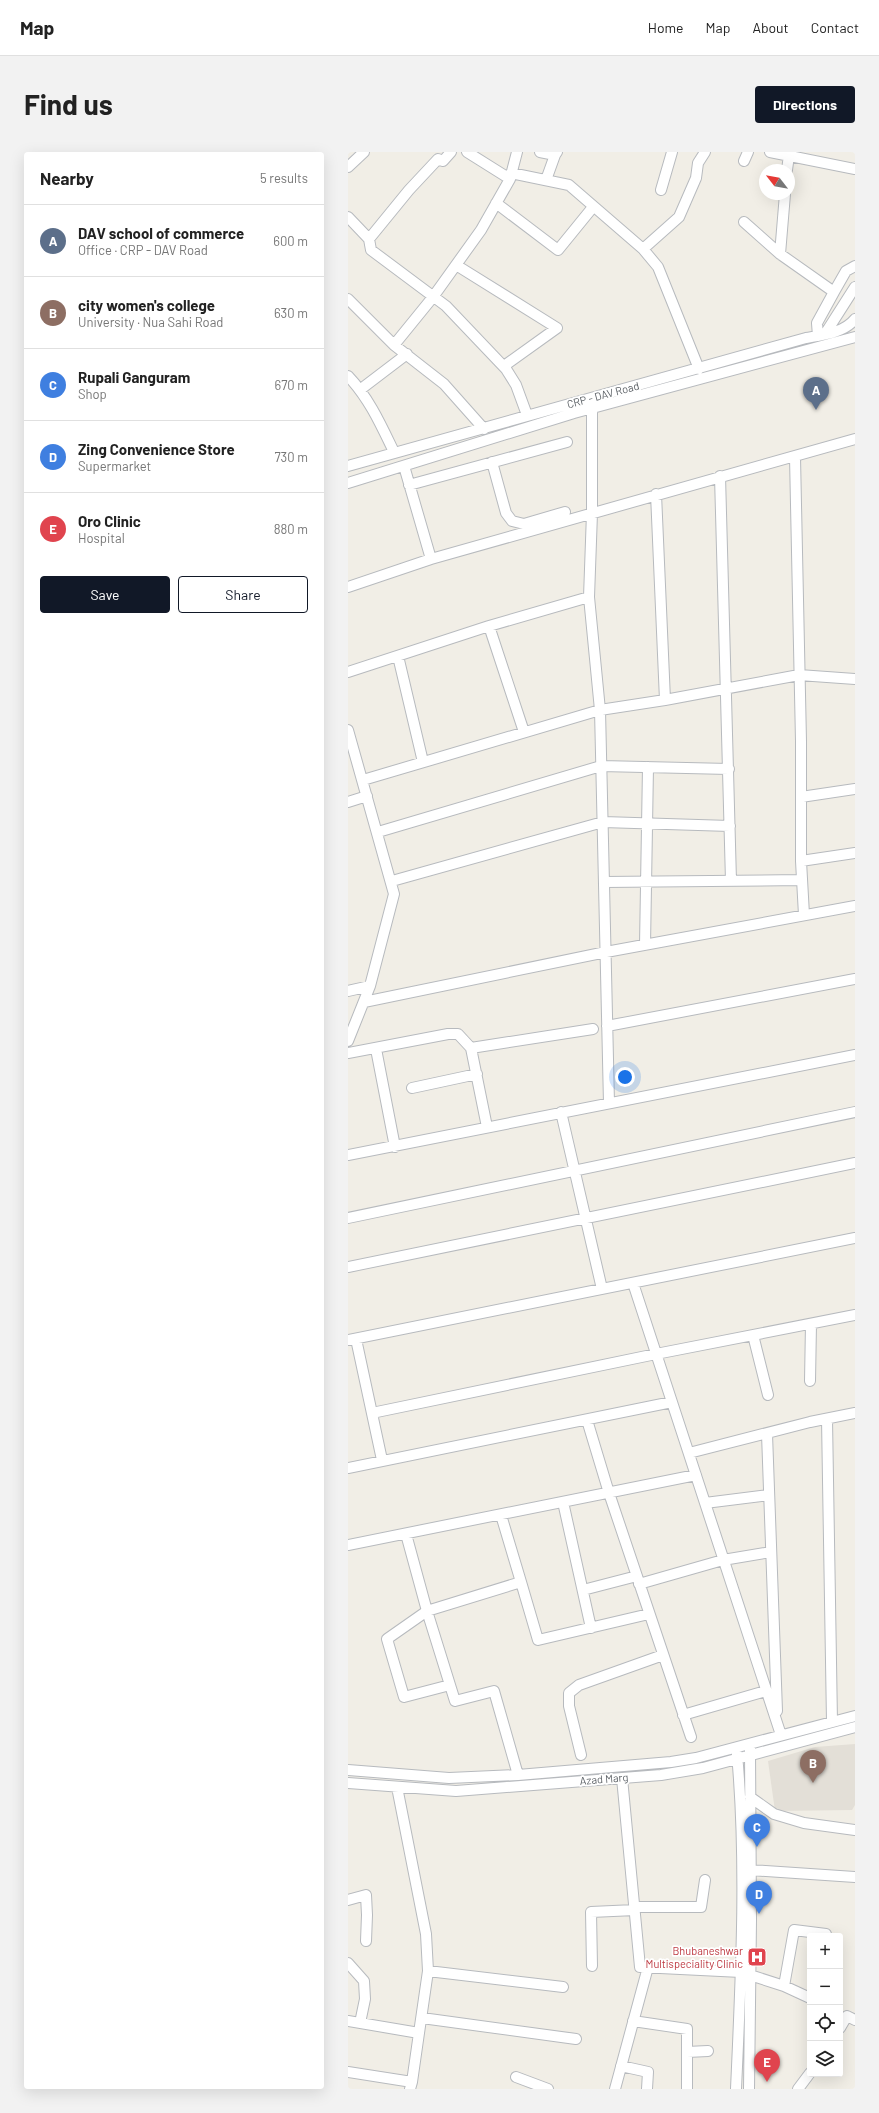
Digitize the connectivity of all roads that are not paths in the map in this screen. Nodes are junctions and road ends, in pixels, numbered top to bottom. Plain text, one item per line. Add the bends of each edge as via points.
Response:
1 (364, 152) edge
2 (451, 152) edge
3 (467, 152) edge
4 (517, 152) edge
5 (540, 152) edge
6 (672, 152) edge
7 (705, 152) edge
8 (770, 152) edge
9 (556, 153) edge
10 (789, 155) junction
11 (788, 164) edge
12 (348, 167) edge
13 (855, 169) edge
14 (511, 176) junction
15 (546, 180) junction
16 (661, 190) dead end
17 (784, 200) edge
18 (496, 203) junction
19 (593, 207) junction
20 (348, 217) edge
21 (744, 222) dead end
22 (369, 239) junction
23 (643, 249) junction
24 (780, 254) junction
25 (456, 265) junction
26 (855, 266) edge
27 (855, 287) edge
28 (834, 292) junction
29 (434, 297) junction
30 (348, 299) edge
31 (855, 319) edge
32 (822, 335) junction
33 (855, 337) edge
34 (394, 345) junction
35 (407, 354) junction
36 (504, 366) junction
37 (698, 369) junction
38 (348, 376) edge
39 (361, 389) junction
40 (592, 409) junction
41 (527, 416) junction
42 (484, 429) junction
43 (855, 439) edge
44 (567, 442) dead end
45 (394, 452) junction
46 (794, 457) junction
47 (492, 462) junction
48 (348, 466) edge
49 (404, 466) junction
50 (720, 476) junction
51 (348, 482) edge
52 (410, 485) junction
53 (656, 494) junction
54 (565, 512) dead end
55 (592, 513) junction
56 (431, 559) junction
57 (348, 587) edge
58 (589, 597) junction
59 (489, 626) junction
60 (398, 656) junction
61 (348, 672) edge
62 (799, 675) junction
63 (855, 679) edge
64 (727, 688) junction
65 (665, 700) junction
66 (600, 710) junction
67 (348, 730) edge
68 (524, 732) junction
69 (423, 762) junction
70 (601, 766) junction
71 (648, 767) junction
72 (729, 769) junction
73 (363, 780) junction
74 (855, 789) edge
75 (367, 796) junction
76 (801, 798) junction
77 (348, 802) edge
78 (603, 822) junction
79 (647, 823) junction
80 (730, 826) junction
81 (378, 832) junction
82 (855, 853) edge
83 (801, 860) junction
84 (731, 880) junction
85 (802, 880) junction
86 (392, 881) junction
87 (604, 882) junction
88 (646, 882) junction
89 (855, 906) edge
90 (804, 915) junction
91 (645, 945) junction
92 (606, 952) junction
93 (855, 979) edge
94 (370, 986) junction
95 (348, 991) edge
96 (364, 1002) junction
97 (607, 1026) junction
98 (593, 1029) dead end
99 (348, 1041) edge
100 (471, 1048) junction
101 (376, 1049) junction
102 (348, 1054) edge
103 (855, 1055) edge
104 (477, 1074) junction
105 (412, 1088) dead end
106 (609, 1103) junction
107 (561, 1112) junction
108 (855, 1112) edge
109 (487, 1126) junction
110 (395, 1147) junction
111 (348, 1155) edge
112 (855, 1163) edge
113 (575, 1170) junction
114 (348, 1218) edge
115 (585, 1218) junction
116 (855, 1238) edge
117 (348, 1267) edge
118 (633, 1283) junction
119 (602, 1289) junction
120 (855, 1315) edge
121 (811, 1324) junction
122 (753, 1335) junction
123 (352, 1340) edge
124 (656, 1354) junction
125 (810, 1381) dead end
126 (768, 1395) dead end
127 (672, 1402) junction
128 (372, 1413) junction
129 (855, 1413) edge
130 (827, 1419) junction
131 (587, 1420) junction
132 (767, 1434) junction
133 (689, 1453) junction
134 (382, 1460) junction
135 (348, 1468) edge
136 (696, 1476) junction
137 (609, 1493) junction
138 (769, 1495) junction
139 (563, 1502) junction
140 (705, 1502) junction
141 (501, 1515) junction
142 (406, 1534) junction
143 (348, 1545) edge
144 (771, 1552) junction
145 (724, 1560) junction
146 (638, 1580) junction
147 (521, 1582) junction
148 (583, 1590) junction
149 (427, 1611) junction
150 (649, 1614) junction
151 (592, 1628) junction
152 (663, 1655) junction
153 (450, 1685) junction
154 (766, 1691) junction
155 (683, 1715) junction
156 (855, 1716) edge
157 (832, 1722) junction
158 (777, 1725) junction
159 (855, 1727) edge
160 (781, 1735) junction
161 (691, 1737) dead end
162 (750, 1744) junction
163 (737, 1748) junction
164 (581, 1755) dead end
165 (750, 1756) junction
166 (738, 1759) junction
167 (348, 1770) edge
168 (518, 1775) junction
169 (622, 1778) junction
170 (348, 1783) edge
171 (397, 1787) junction
172 (750, 1797) junction
173 (855, 1830) edge
174 (751, 1870) junction
175 (855, 1877) edge
176 (705, 1880) dead end
177 (348, 1900) edge
178 (635, 1908) junction
179 (818, 1933) edge
180 (366, 1941) dead end
181 (348, 1963) edge
182 (592, 1966) dead end
183 (648, 1968) junction
184 (428, 1971) junction
185 (746, 1973) junction
186 (784, 1986) junction
187 (562, 1987) dead end
188 (807, 1997) edge
189 (422, 2018) junction
190 (348, 2021) edge
191 (633, 2021) junction
192 (360, 2023) junction
193 (419, 2033) junction
194 (576, 2039) dead end
195 (708, 2051) dead end
196 (687, 2052) junction
197 (621, 2066) junction
198 (348, 2072) edge
199 (516, 2077) dead end
200 (807, 2077) edge
201 (411, 2085) edge
202 (548, 2089) edge
203 (615, 2089) edge
204 (647, 2089) edge
205 (686, 2089) edge
206 (736, 2089) edge
207 (749, 2089) edge
208 (798, 2089) edge

1 - 12 street
2 - 22 street via 443,162 438,159
3 - 14 street
4 - 14 street
5 - 9 street
6 - 16 street
7 - 23 street via 698,163 696,178 679,217
8 - 10 street
9 - 15 street
10 - 11 street
10 - 13 street
14 - 15 street
14 - 18 street
15 - 19 street via 569,185
17 - 24 street
18 - 19 street via 558,250
18 - 25 street
19 - 23 street
20 - 22 street
21 - 24 street
22 - 29 street via 371,250
23 - 37 street via 658,268
24 - 28 street
25 - 29 street
25 - 36 street via 558,328
26 - 28 street via 846,271
27 - 32 street
28 - 32 street via 817,323
29 - 34 street
29 - 36 street via 446,306
30 - 34 street
31 - 32 street, CRP - DAV Road via 850,324
32 - 37 street, CRP - DAV Road
33 - 40 street, CRP - DAV Road
34 - 35 street
35 - 39 street
35 - 42 street via 444,384
36 - 41 street via 516,385
37 - 41 street, CRP - DAV Road
38 - 39 street
39 - 45 street
40 - 49 street, CRP - DAV Road
40 - 55 street
41 - 42 street, CRP - DAV Road
42 - 45 street, CRP - DAV Road
43 - 46 street
44 - 47 street
45 - 48 street, CRP - DAV Road
46 - 50 street
46 - 62 street
47 - 52 street
47 - 54 street via 506,513 512,521 524,524
49 - 51 street, CRP - DAV Road
49 - 52 street
50 - 53 street
50 - 64 street
52 - 56 street
53 - 55 street
53 - 65 street
55 - 56 street
55 - 58 street
56 - 57 street
58 - 59 street
58 - 66 street
59 - 60 street
59 - 68 street
60 - 61 street
60 - 69 street
62 - 63 street
62 - 64 street
62 - 76 street
64 - 65 street
64 - 72 street
65 - 66 street
66 - 68 street
66 - 70 street
67 - 73 street
68 - 69 street
69 - 73 street
70 - 71 street
70 - 78 street
70 - 81 street
71 - 72 street
71 - 79 street
72 - 80 street
73 - 75 street
74 - 76 street
75 - 77 street
75 - 81 street
76 - 83 street
78 - 79 street
78 - 86 street
78 - 87 street
79 - 80 street
79 - 88 street
80 - 84 street
81 - 86 street
82 - 83 street
83 - 85 street
84 - 85 street
84 - 88 street
85 - 90 street
86 - 94 street via 394,894
87 - 88 street
87 - 92 street
88 - 91 street
89 - 90 street
90 - 91 street
91 - 92 street
92 - 96 street
92 - 97 street
93 - 97 street
94 - 95 street
94 - 96 street
96 - 99 street
97 - 106 street
98 - 100 street
100 - 101 street via 464,1039 454,1033
100 - 104 street
101 - 102 street
101 - 110 street
103 - 106 street
104 - 105 street
104 - 109 street
106 - 107 street
107 - 109 street
107 - 113 street
108 - 113 street
109 - 110 street
110 - 111 street
112 - 115 street
113 - 114 street
113 - 115 street
115 - 117 street
115 - 119 street
116 - 118 street
118 - 119 street
118 - 124 street
119 - 123 street
120 - 121 street
121 - 122 street
121 - 125 street
122 - 124 street
122 - 126 street
123 - 128 street
124 - 127 street
124 - 128 street
127 - 131 street
127 - 133 street
128 - 134 street
129 - 130 street
130 - 132 street
130 - 157 street
131 - 134 street
131 - 137 street
132 - 133 street
132 - 138 street
133 - 136 street
134 - 135 street
136 - 137 street
136 - 140 street
137 - 139 street
137 - 146 street
138 - 140 street
138 - 144 street
139 - 141 street
139 - 148 street
140 - 145 street
141 - 142 street
141 - 147 street
142 - 143 street
142 - 149 street
144 - 145 street
144 - 158 street
145 - 146 street
145 - 154 street
146 - 148 street
146 - 150 street
147 - 149 street
147 - 151 street via 538,1640
148 - 151 street
149 - 153 street
149 - 153 street via 387,1639 404,1697
150 - 151 street
150 - 152 street
152 - 155 street
152 - 164 street via 579,1685 569,1693 569,1706
153 - 168 street via 455,1701 494,1691
154 - 155 street
154 - 158 street
155 - 161 street
156 - 157 street, Azad Marg
157 - 160 street, Azad Marg
158 - 160 street
159 - 165 street, Azad Marg
160 - 162 street, Azad Marg
162 - 163 street, Azad Marg
162 - 165 street
163 - 166 street
163 - 168 street, Azad Marg via 671,1762
165 - 166 street, Azad Marg
165 - 172 street
166 - 169 street, Azad Marg via 661,1775
166 - 185 street
167 - 168 street, Azad Marg via 449,1778
169 - 171 street, Azad Marg via 450,1791
169 - 178 street
170 - 171 street, Azad Marg
171 - 184 street via 426,1934
172 - 173 street via 774,1814 804,1823
172 - 174 street
174 - 175 street
174 - 185 street
176 - 178 street via 701,1907
177 - 180 street via 366,1895
178 - 182 street via 592,1912
178 - 183 street via 640,1967
179 - 186 street via 794,1930
181 - 192 street via 364,1981 365,1999
183 - 185 street
183 - 191 street
184 - 187 street
184 - 189 street
185 - 186 street
185 - 206 street
185 - 207 street
186 - 188 street
189 - 193 street
189 - 194 street
190 - 192 street
191 - 196 street via 687,2029
191 - 197 street
192 - 193 street
193 - 201 street
195 - 196 street
196 - 205 street
197 - 203 street
197 - 204 street via 648,2072
198 - 201 street
199 - 202 street
200 - 208 street

